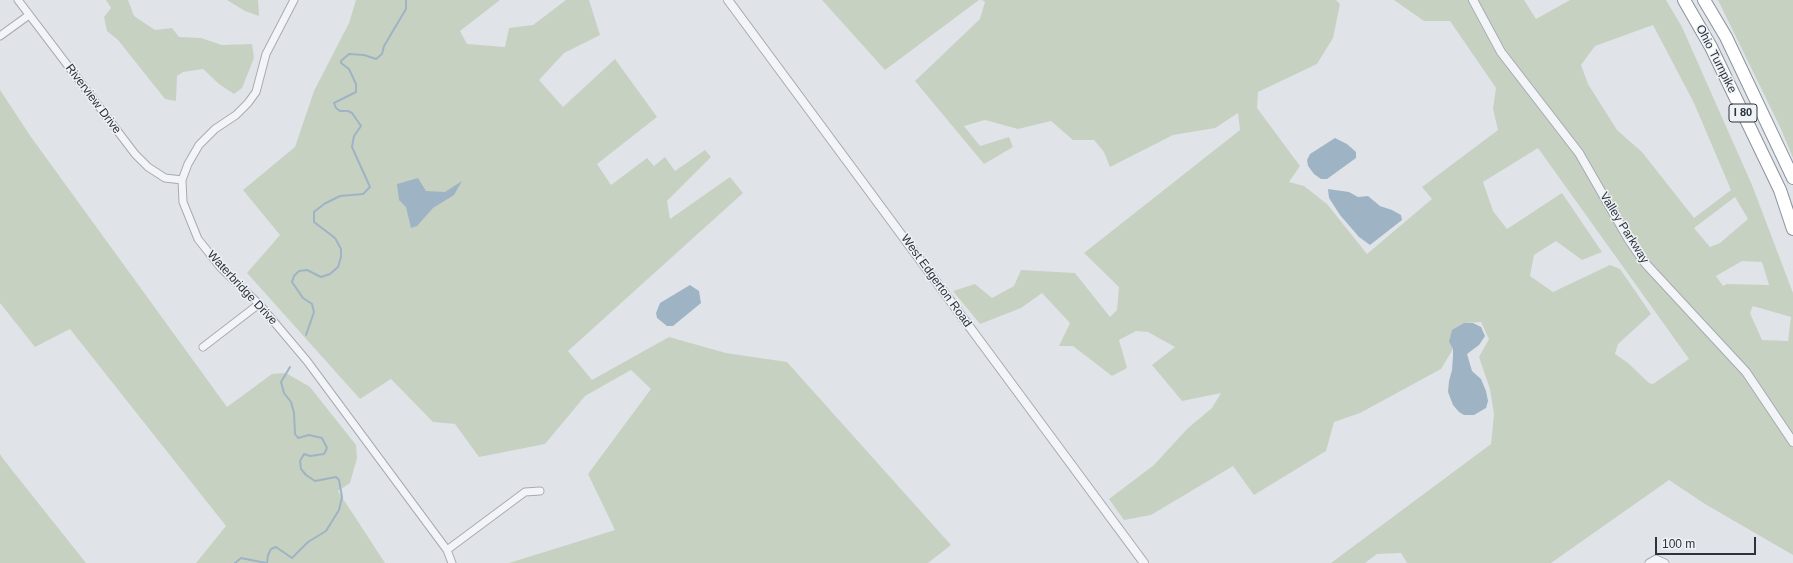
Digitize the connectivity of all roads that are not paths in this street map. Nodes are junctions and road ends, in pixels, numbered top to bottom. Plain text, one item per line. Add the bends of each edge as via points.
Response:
1 (18, 0) edge
2 (294, 0) edge
3 (728, 0) edge
4 (1473, 0) edge
5 (1684, 0) edge
6 (1704, 0) edge
7 (29, 15) junction
8 (0, 36) edge
9 (1793, 178) edge
10 (182, 180) junction
11 (1793, 229) edge
12 (259, 304) junction
13 (203, 347) dead end
14 (1793, 442) edge
15 (540, 491) dead end
16 (447, 550) junction
17 (452, 563) edge
18 (1144, 563) edge
19 (1649, 563) edge
20 (1665, 563) edge

1 - 7 street, Riverview Drive
2 - 10 street, Waterbridge Drive via 266,54 256,92 236,115 215,129 200,145
3 - 18 street, West Edgerton Road
4 - 14 street, Valley Parkway via 1501,52 1579,153 1645,263 1746,372
5 - 11 highway, Ohio Turnpike / I 80 via 1712,47 1776,183
6 - 9 highway, Ohio Turnpike / I 80 via 1726,37
7 - 8 street
7 - 10 street, Riverview Drive via 135,154 148,167 165,178
10 - 12 street, Waterbridge Drive via 182,202 198,239 221,268
12 - 13 street
12 - 16 street, Waterbridge Drive via 316,374
15 - 16 street via 525,492
16 - 17 street, Waterbridge Drive
19 - 20 street via 1656,559

